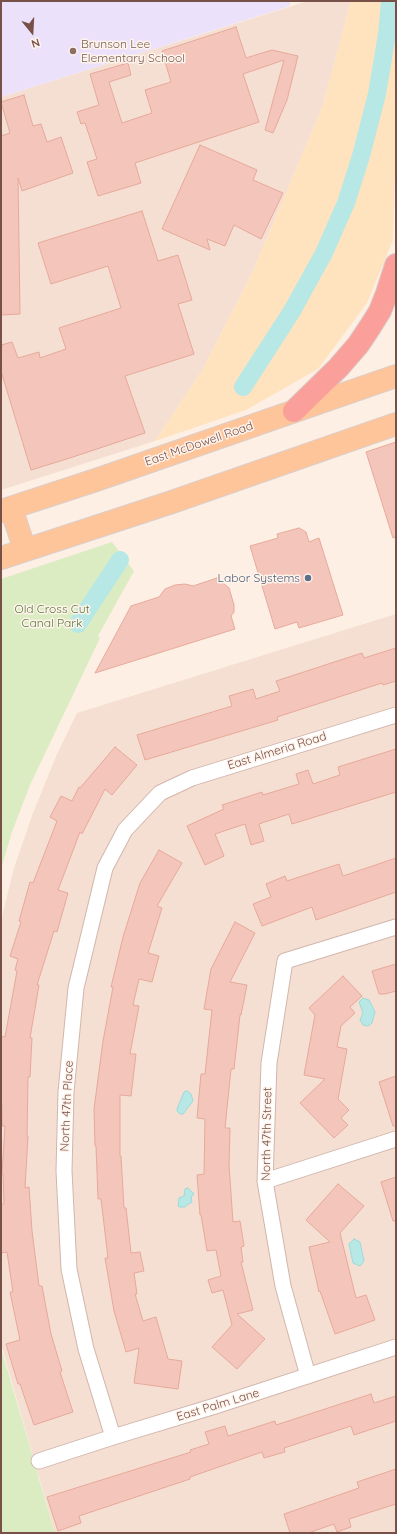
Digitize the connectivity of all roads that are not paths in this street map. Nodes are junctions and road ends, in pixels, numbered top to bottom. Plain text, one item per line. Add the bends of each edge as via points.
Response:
1 (396, 265) edge
2 (396, 376) edge
3 (294, 411) junction
4 (396, 424) edge
5 (6, 510) edge
6 (25, 550) junction
7 (1, 558) edge
8 (396, 715) edge
9 (160, 793) joint
10 (396, 927) edge
11 (396, 1139) edge
12 (264, 1180) junction
13 (396, 1347) edge
14 (308, 1376) junction
15 (113, 1437) junction
16 (39, 1461) dead end

1 - 3 highway via 380,311 358,345
2 - 3 main road, East McDowell Road
3 - 5 main road, East McDowell Road
4 - 6 main road
5 - 6 main road
6 - 7 main road
8 - 9 street, East Almeria Road via 192,778
9 - 15 street, North 47th Place via 125,830 105,868 76,988 66,1092 64,1171 69,1269 86,1349
10 - 12 street, North 47th Street via 285,961 269,1063
11 - 12 street
12 - 14 street, North 47th Street via 283,1286
13 - 14 street, East Palm Lane
14 - 15 street, East Palm Lane
15 - 16 street, East Palm Lane

